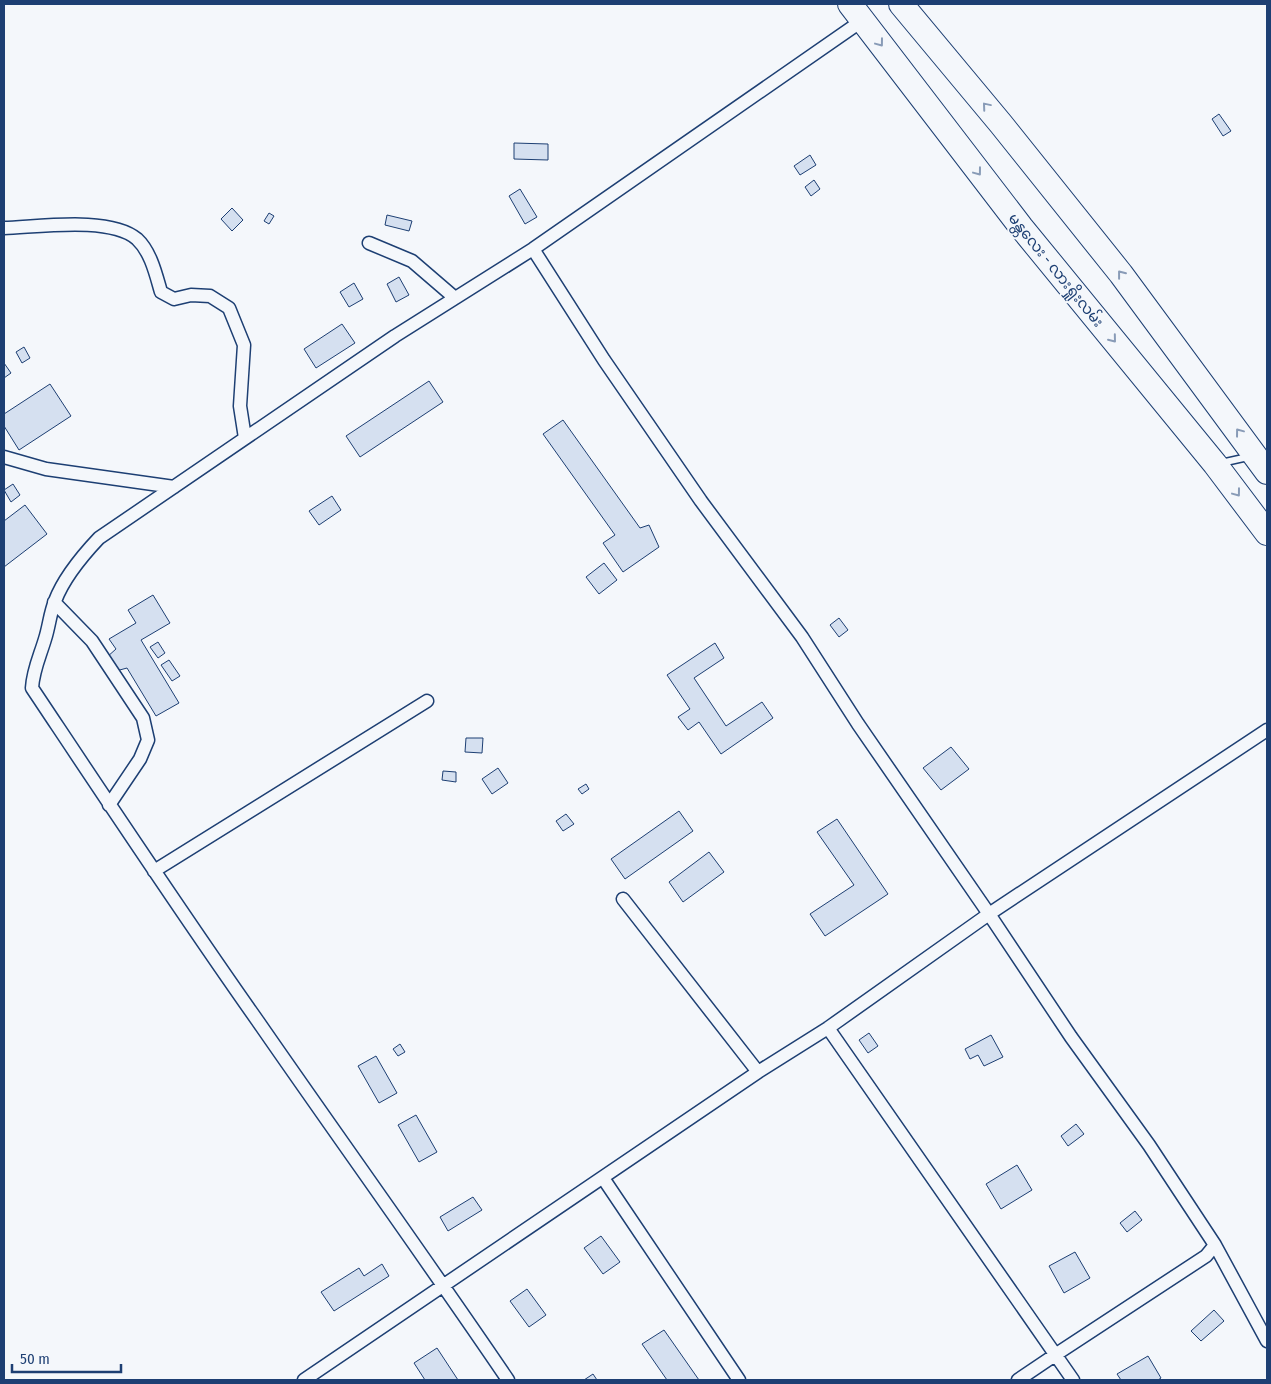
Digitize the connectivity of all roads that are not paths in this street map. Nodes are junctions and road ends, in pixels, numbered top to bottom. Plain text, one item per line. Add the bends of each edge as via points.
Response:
1 (901, 4) edge
2 (856, 12) edge
3 (4, 228) edge
4 (369, 242) dead end
5 (533, 250) junction
6 (455, 298) junction
7 (245, 438) junction
8 (4, 456) edge
9 (1262, 461) edge
10 (1215, 464) junction
11 (174, 487) junction
12 (1267, 533) edge
13 (54, 602) junction
14 (427, 701) dead end
15 (1267, 730) edge
16 (109, 804) junction
17 (154, 871) junction
18 (623, 899) dead end
19 (990, 914) junction
20 (828, 1028) junction
21 (758, 1072) junction
22 (603, 1178) junction
23 (1215, 1244) junction
24 (443, 1284) junction
25 (1267, 1342) edge
26 (1055, 1354) junction
27 (304, 1380) edge
28 (508, 1380) edge
29 (739, 1380) edge
30 (1018, 1380) edge
31 (1073, 1380) edge

9 -> 1 highway via 1121,274
2 - 5 street
2 -> 10 highway, မန္တလေး - လားရှိုးလမ်း via 1021,227
3 - 7 street via 70,224 117,228 137,240 152,262 161,292 174,299 191,295 210,296 229,308 244,344 240,406
4 - 6 street via 412,262
5 - 6 street
5 - 19 street via 701,502 802,637
6 - 7 street
7 - 11 street
8 - 11 street via 46,469
9 - 10 lane
10 -> 12 highway, မန္တလေး - လားရှိုးလမ်း
11 - 13 street via 100,538 81,557
13 - 16 street via 46,638 32,675 32,688
13 - 16 street via 92,641 143,718 148,740 140,759
14 - 17 street
15 - 19 street
16 - 17 street
17 - 24 street
18 - 21 street
19 - 20 street
19 - 23 street via 1070,1037 1149,1145
20 - 21 street
20 - 26 street
21 - 22 street
22 - 24 street
22 - 29 street
23 - 25 street
23 - 26 street via 1206,1256
24 - 27 street
24 - 28 street
26 - 30 street
26 - 31 street

